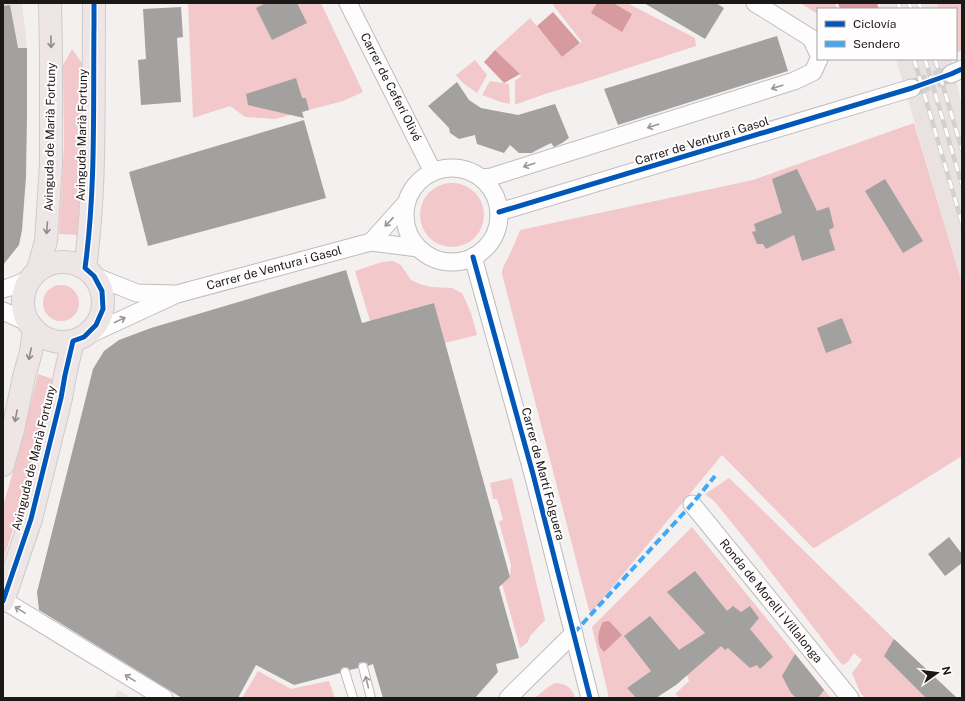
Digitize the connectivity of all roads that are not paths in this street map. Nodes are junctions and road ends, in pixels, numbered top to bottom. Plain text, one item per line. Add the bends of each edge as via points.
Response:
1 (50, 3) edge
2 (94, 3) edge
3 (348, 3) edge
4 (755, 3) edge
5 (814, 45) edge
6 (816, 65) edge
7 (912, 88) tunnel mouth
8 (433, 172) junction
9 (481, 178) junction
10 (406, 203) junction
11 (499, 212) junction
12 (371, 242) junction
13 (418, 248) junction
14 (473, 257) junction
15 (90, 272) junction
16 (34, 274) junction
17 (3, 289) edge
18 (177, 294) junction
19 (3, 311) edge
20 (31, 326) junction
21 (79, 339) junction
22 (3, 465) edge
23 (692, 504) dead end
24 (3, 600) edge
25 (574, 633) junction
26 (363, 667) dead end
27 (345, 672) dead end
28 (164, 698) edge
29 (353, 698) edge
30 (371, 698) edge
31 (508, 698) edge
32 (590, 698) edge
33 (850, 698) edge

1 -> 16 main road, Avinguda de Marià Fortuny via 51,163 46,241
2 - 15 main road, Avinguda Marià Fortuny
3 - 8 street, Carrer de Ceferí Olivé
4 - 5 street
6 -> 9 street via 794,81 491,177
7 - 11 street, Carrer de Ventura i Gasol
8 - 9 street via 449,168 466,170
8 - 10 street via 413,188
9 - 11 street via 495,196
10 -> 12 street
10 - 13 street via 405,220 409,234
11 - 14 street via 498,224 492,239
12 - 13 street, Carrer de Ventura i Gasol
12 - 18 street, Carrer de Ventura i Gasol
13 - 14 street via 433,259 449,262
14 - 25 street, Carrer de Martí Folguera via 534,474
15 - 16 main road via 67,262 53,262
15 - 18 street, Carrer de Ventura i Gasol via 136,293
15 - 21 main road via 102,291 103,308 96,325
16 - 17 street via 10,288
16 - 20 main road via 24,290 23,304
21 -> 18 street, Carrer de Ventura i Gasol
19 - 20 street
20 - 21 main road via 49,340 61,342
20 -> 22 main road via 31,352
21 - 24 main road, Avinguda de Marià Fortuny via 65,375 31,518
23 - 33 street, Ronda de Morell i Villalonga
28 -> 24 street
25 - 31 street
25 - 32 street, Carrer de Martí Folguera
30 -> 26 lane
27 - 29 lane

